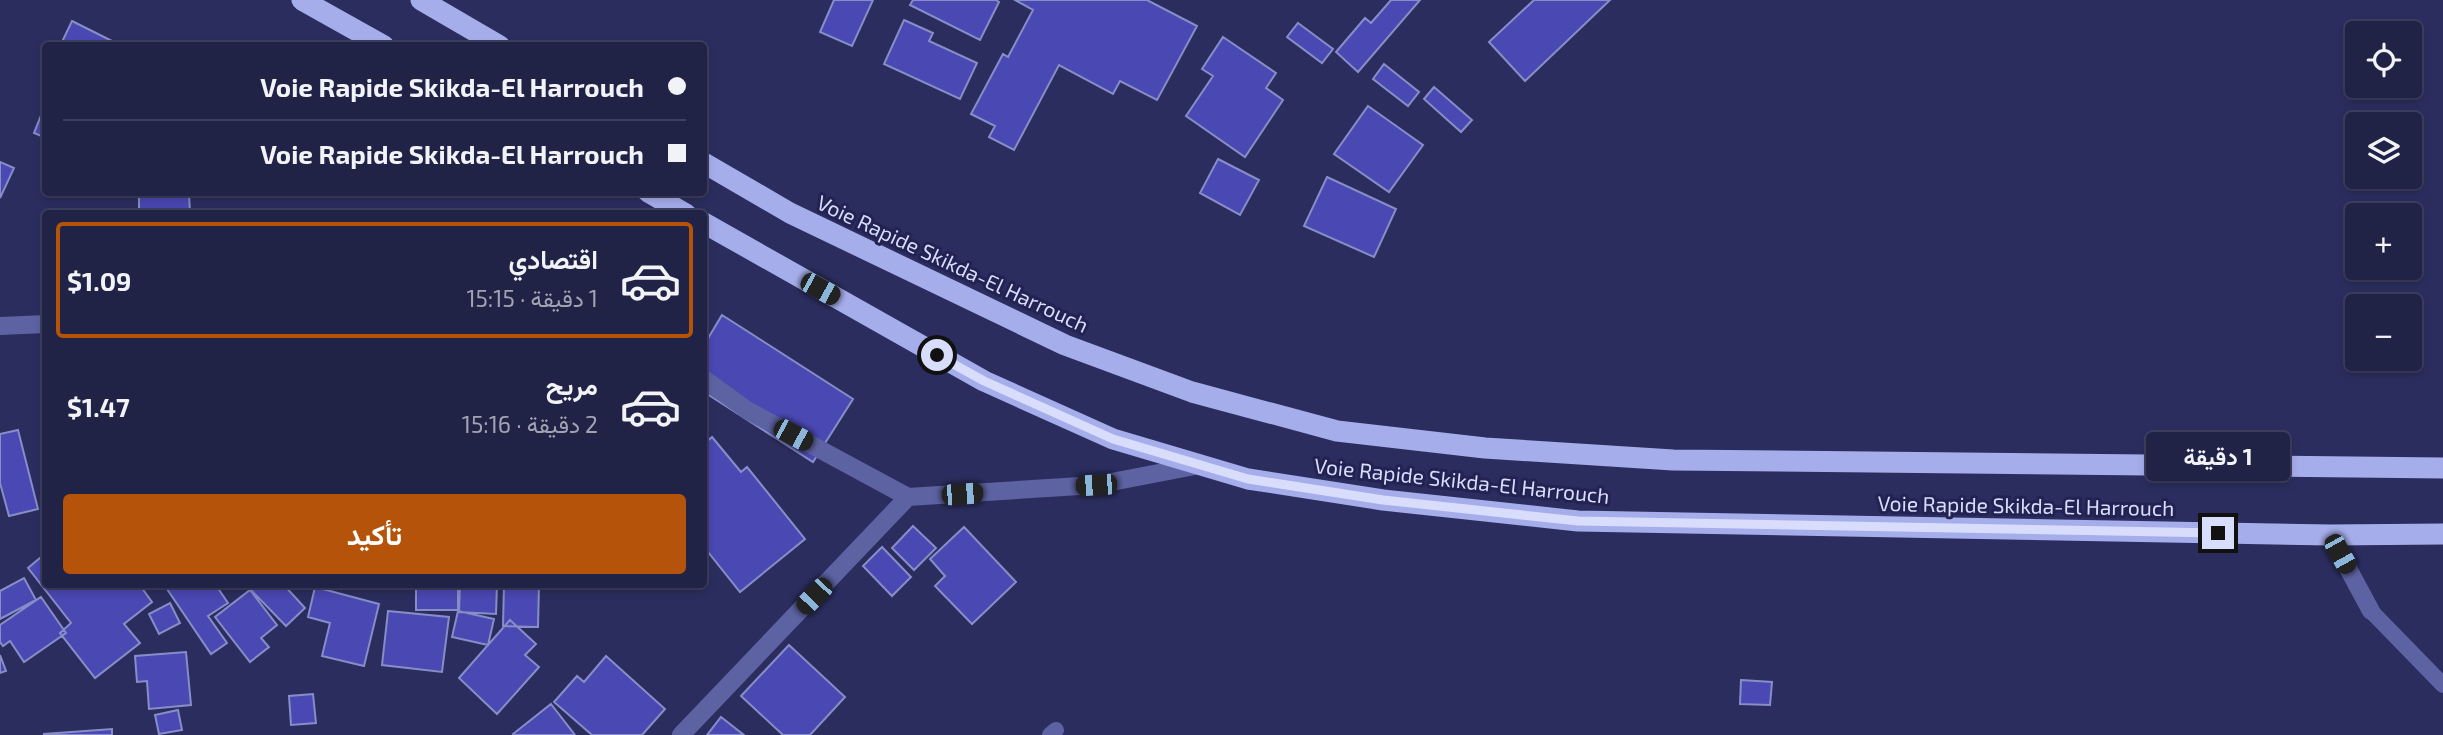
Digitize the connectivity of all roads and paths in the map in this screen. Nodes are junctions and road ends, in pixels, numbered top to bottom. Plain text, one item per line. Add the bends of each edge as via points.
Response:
1 (302, 0) edge
2 (421, 0) edge
3 (377, 42) edge
4 (493, 42) edge
5 (707, 165) edge
6 (655, 196) edge
7 (679, 210) edge
8 (707, 225) edge
9 (42, 324) edge
10 (0, 326) edge
11 (707, 381) edge
12 (1200, 465) junction
13 (2443, 468) edge
14 (908, 497) junction
15 (2443, 534) edge
16 (2330, 535) junction
17 (2371, 611) joint
18 (2443, 685) edge
19 (681, 735) edge

1 - 3 highway
2 - 4 highway
5 - 13 highway, Voie Rapide Skikda-El Harrouch via 790,213 1065,345 1192,392 1337,431 1485,448 1673,460
6 - 7 highway
8 - 12 highway, Voie Rapide Skikda-El Harrouch via 984,381 1113,439
9 - 10 street
11 - 14 street via 747,410
12 - 14 street via 1096,485
12 - 16 highway, Voie Rapide Skikda-El Harrouch via 1248,479 1383,500 1578,521
14 - 19 street
15 - 16 highway, Voie Rapide Skikda-El Harrouch
16 - 17 street
17 - 18 lane

